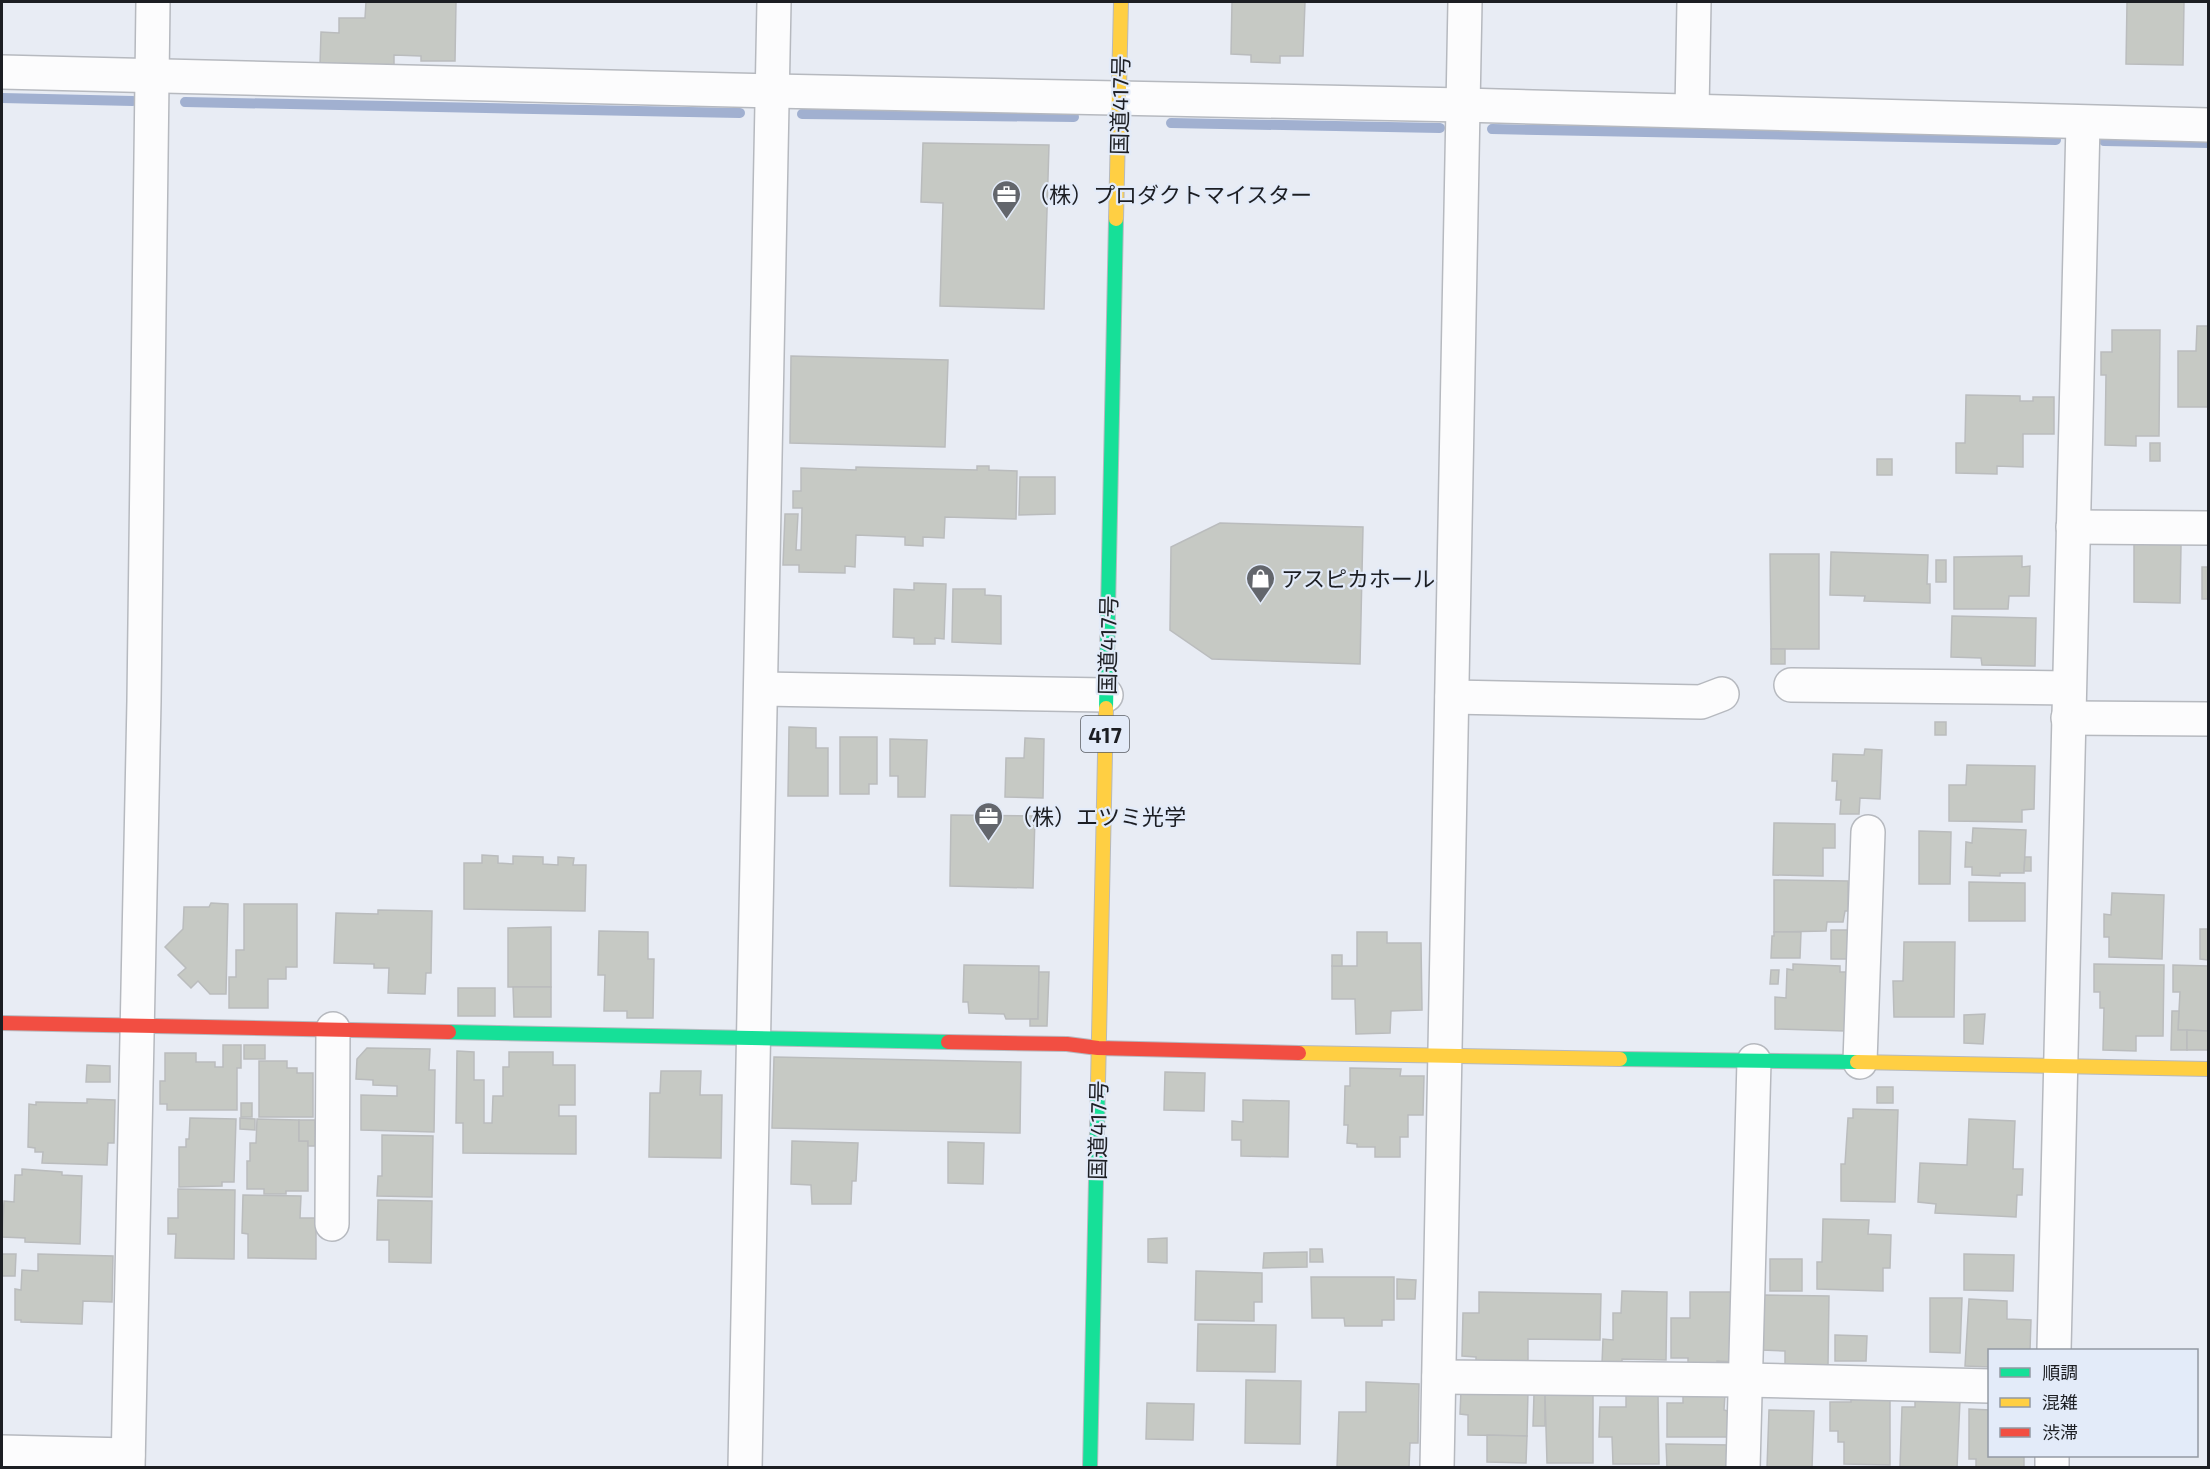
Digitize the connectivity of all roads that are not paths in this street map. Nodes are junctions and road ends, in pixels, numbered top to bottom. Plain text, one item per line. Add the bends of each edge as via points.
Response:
1 (153, 2) edge
2 (774, 2) edge
3 (1121, 2) edge
4 (1465, 2) edge
5 (1694, 2) edge
6 (2, 72) edge
7 (151, 76) junction
8 (773, 91) junction
9 (1119, 98) junction
10 (1463, 105) junction
11 (1692, 110) junction
12 (2083, 123) junction
13 (2208, 125) edge
14 (2073, 527) junction
15 (2208, 528) edge
16 (1791, 686) dead end
17 (761, 689) junction
18 (1722, 694) dead end
19 (1106, 696) junction
20 (1452, 697) junction
21 (2069, 703) junction
22 (2208, 719) edge
23 (1868, 832) dead end
24 (2, 1023) edge
25 (138, 1025) junction
26 (333, 1029) junction
27 (754, 1038) junction
28 (1098, 1048) junction
29 (1445, 1057) junction
30 (1754, 1060) junction
31 (1860, 1062) junction
32 (2060, 1065) junction
33 (2208, 1069) edge
34 (332, 1224) dead end
35 (2054, 1349) edge
36 (1439, 1377) junction
37 (1745, 1380) junction
38 (1988, 1386) edge
39 (2, 1452) edge
40 (128, 1461) edge
41 (745, 1467) edge
42 (1090, 1467) edge
43 (1437, 1467) edge
44 (1743, 1467) edge

1 - 7 street
2 - 8 street
3 - 9 main road, 国道417号 / 417
4 - 10 street
5 - 11 street
6 - 7 street
7 - 8 street
7 - 25 street
8 - 9 street
8 - 17 street
9 - 10 street
9 - 19 main road, 国道417号 / 417
10 - 11 street
10 - 20 street
11 - 12 street
12 - 13 street
12 - 14 street
14 - 15 street
14 - 21 street
16 - 21 street
17 - 19 street
17 - 27 street
18 - 20 street via 1701,702
19 - 28 main road, 国道417号 / 417
20 - 29 street
21 - 22 street
21 - 32 street
23 - 31 street
24 - 25 main road
25 - 26 main road
25 - 40 street
26 - 27 main road
26 - 34 street
27 - 28 main road via 1067,1044
27 - 41 street
28 - 29 main road
28 - 42 main road, 国道417号 / 417
29 - 30 main road
29 - 36 street
30 - 31 main road
30 - 37 street
31 - 32 main road
32 - 33 main road
32 - 35 street
36 - 37 street
36 - 43 street
37 - 38 street
37 - 44 street
39 - 40 street

